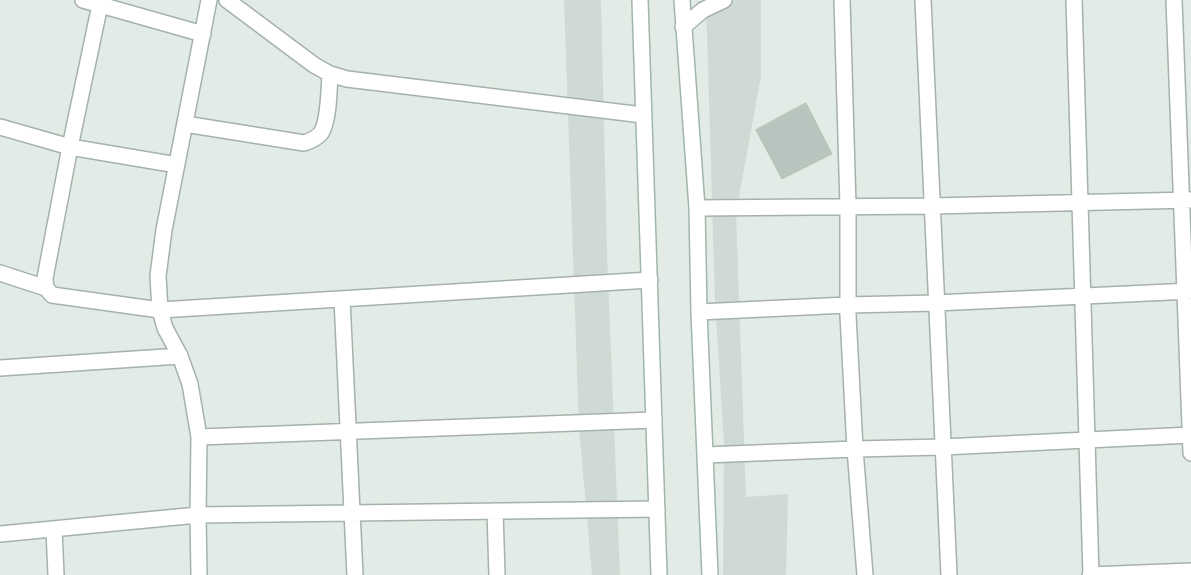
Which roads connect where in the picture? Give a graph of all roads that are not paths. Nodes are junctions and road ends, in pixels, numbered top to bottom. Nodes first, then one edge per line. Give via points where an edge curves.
1 (83, 0) edge
2 (209, 0) edge
3 (228, 0) edge
4 (640, 0) edge
5 (682, 0) edge
6 (724, 0) edge
7 (842, 0) edge
8 (923, 0) edge
9 (1074, 0) edge
10 (1174, 0) edge
11 (100, 2) edge
12 (683, 27) junction
13 (203, 34) junction
14 (330, 74) junction
15 (643, 115) junction
16 (185, 124) junction
17 (0, 127) edge
18 (70, 147) junction
19 (177, 165) junction
20 (1186, 200) edge
21 (1080, 202) junction
22 (848, 206) junction
23 (932, 206) junction
24 (696, 208) junction
25 (0, 274) edge
26 (650, 280) junction
27 (46, 288) junction
28 (1188, 291) edge
29 (1082, 296) junction
30 (342, 299) junction
31 (936, 304) junction
32 (847, 305) junction
33 (160, 310) junction
34 (699, 312) junction
35 (180, 356) junction
36 (0, 368) edge
37 (654, 420) junction
38 (348, 431) junction
39 (1191, 435) edge
40 (199, 438) junction
41 (1088, 439) junction
42 (943, 447) junction
43 (855, 449) junction
44 (1191, 452) edge
45 (706, 455) junction
46 (657, 509) junction
47 (495, 512) junction
48 (352, 513) junction
49 (198, 515) junction
50 (54, 529) junction
51 (0, 534) edge
52 (1191, 571) edge
53 (56, 575) edge
54 (200, 575) edge
55 (355, 575) edge
56 (497, 575) edge
57 (659, 575) edge
58 (710, 575) edge
59 (865, 575) edge
60 (949, 575) edge
61 (1091, 575) edge

1 - 11 street
2 - 13 street
3 - 14 street
4 - 15 street
5 - 12 street
6 - 12 street via 703,10
7 - 22 street
8 - 23 street
9 - 21 street
10 - 20 street
11 - 13 street
11 - 18 street
12 - 24 street
13 - 16 street
14 - 15 street
14 - 16 street via 325,123 311,140 304,142
15 - 26 street
16 - 19 street
17 - 18 street
18 - 19 street
18 - 27 street via 45,278
19 - 33 street via 158,276
20 - 21 street
20 - 28 street
21 - 23 street
21 - 29 street
22 - 23 street
22 - 24 street
22 - 32 street
23 - 31 street
24 - 34 street
25 - 27 street
26 - 30 street
26 - 37 street
27 - 33 street via 52,295
28 - 29 street
28 - 39 street
29 - 31 street
29 - 41 street
30 - 33 street
30 - 38 street
31 - 32 street
31 - 42 street
32 - 34 street
32 - 43 street
33 - 35 street via 164,328
34 - 45 street
35 - 36 street
35 - 40 street via 190,384
37 - 38 street
37 - 46 street
38 - 40 street
38 - 48 street
39 - 41 street
39 - 44 street
40 - 49 street
41 - 42 street
41 - 61 street
42 - 43 street
42 - 60 street
43 - 45 street
43 - 59 street
45 - 58 street
46 - 47 street
46 - 57 street
47 - 48 street
47 - 56 street
48 - 49 street
48 - 55 street
49 - 50 street
49 - 54 street
50 - 51 street
50 - 53 street
52 - 61 street

